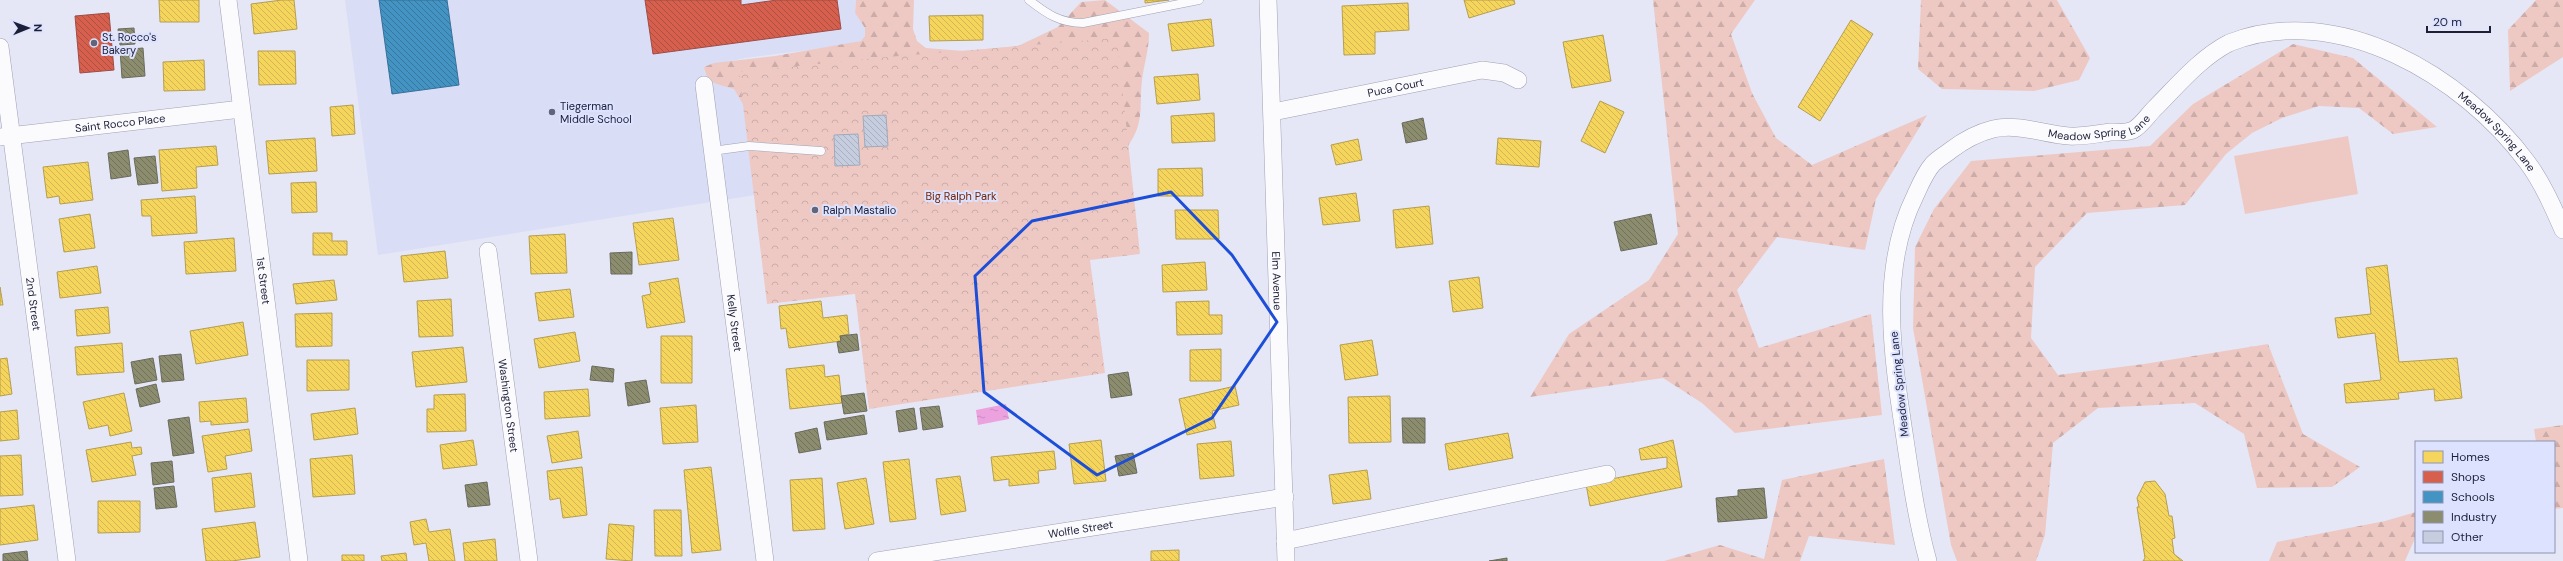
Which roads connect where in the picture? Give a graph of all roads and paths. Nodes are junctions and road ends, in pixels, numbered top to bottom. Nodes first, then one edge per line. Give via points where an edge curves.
1 (228, 0) edge
2 (1029, 0) edge
3 (1199, 0) edge
4 (1268, 0) edge
5 (0, 47) edge
6 (1518, 80) dead end
7 (704, 85) dead end
8 (241, 109) junction
9 (1273, 112) junction
10 (6, 136) edge
11 (712, 151) junction
12 (821, 151) dead end
13 (2563, 230) edge
14 (488, 251) dead end
15 (1607, 474) dead end
16 (1285, 497) junction
17 (1285, 541) junction
18 (67, 561) edge
19 (299, 561) edge
20 (529, 561) edge
21 (765, 561) edge
22 (877, 561) edge
23 (1286, 561) edge
24 (1928, 561) edge

1 - 8 street, 1st Street
2 - 3 lane via 1049,16 1068,23 1084,23
4 - 9 street, Elm Avenue
5 - 10 street, 2nd Street
6 - 9 street, Puca Court via 1504,74 1482,70
7 - 11 street, Kelly Street
8 - 10 street, Saint Rocco Place
8 - 19 street, 1st Street
9 - 16 street, Elm Avenue
10 - 18 street, 2nd Street
11 - 12 lane via 749,146
11 - 21 street, Kelly Street
13 - 24 street, Meadow Spring Lane via 2528,163 2484,110 2445,80 2395,48 2353,31 2319,25 2281,26 2248,34 2228,43 2203,60 2132,130 2070,136 2035,130 1994,128 1964,140 1932,165 1921,182 1906,213 1899,236 1892,280 1897,387 1919,528
14 - 20 street, Washington Street
15 - 17 street
16 - 17 street, Elm Avenue
16 - 22 street, Wolfle Street
17 - 23 street, Elm Avenue

